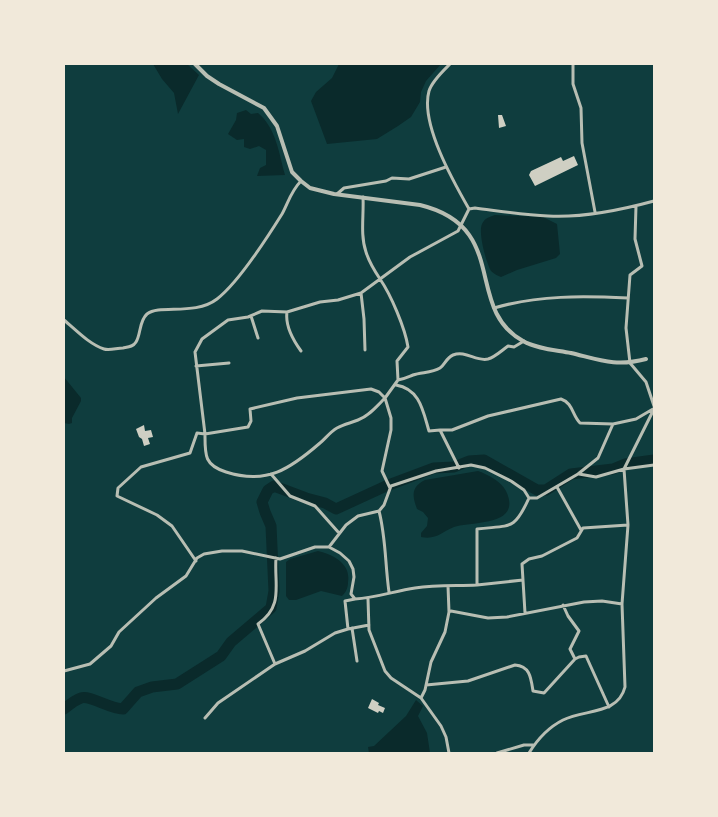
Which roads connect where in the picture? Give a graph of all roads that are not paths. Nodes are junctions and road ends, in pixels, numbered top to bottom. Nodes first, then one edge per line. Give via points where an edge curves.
1 (195, 64) edge
2 (450, 64) edge
3 (573, 64) edge
4 (446, 167) junction
5 (301, 181) junction
6 (337, 194) junction
7 (364, 197) junction
8 (654, 201) edge
9 (636, 206) junction
10 (469, 209) junction
11 (595, 212) junction
12 (460, 224) junction
13 (380, 278) junction
14 (361, 293) junction
15 (628, 298) junction
16 (494, 308) junction
17 (287, 312) junction
18 (250, 316) junction
19 (64, 320) edge
20 (258, 338) dead end
21 (524, 342) junction
22 (365, 350) dead end
23 (302, 351) dead end
24 (646, 359) dead end
25 (229, 363) dead end
26 (630, 363) junction
27 (196, 366) junction
28 (398, 380) junction
29 (396, 385) junction
30 (384, 398) junction
31 (654, 408) edge
32 (613, 424) junction
33 (440, 430) junction
34 (205, 434) junction
35 (654, 465) edge
36 (458, 468) junction
37 (624, 469) junction
38 (270, 474) junction
39 (578, 474) junction
40 (557, 487) junction
41 (390, 488) junction
42 (530, 498) junction
43 (379, 511) junction
44 (628, 525) junction
45 (581, 530) junction
46 (339, 533) junction
47 (329, 547) junction
48 (276, 558) junction
49 (196, 561) junction
50 (523, 580) junction
51 (477, 585) junction
52 (448, 586) junction
53 (389, 592) junction
54 (368, 598) junction
55 (355, 599) junction
56 (622, 604) junction
57 (563, 605) junction
58 (449, 612) junction
59 (525, 613) junction
60 (369, 624) junction
61 (350, 628) junction
62 (575, 659) junction
63 (357, 660) dead end
64 (275, 664) junction
65 (64, 671) edge
66 (426, 685) junction
67 (421, 698) junction
68 (609, 707) junction
69 (205, 718) dead end
70 (534, 745) junction
71 (449, 753) edge
72 (497, 753) edge
73 (529, 753) edge

1 - 5 street via 207,76 257,103 270,114 292,172
2 - 4 street via 429,89 426,106
3 - 11 street via 573,84 582,108 582,143
4 - 6 street via 409,179 392,178 344,188
4 - 10 street
5 - 6 street via 310,188
5 - 19 street via 252,258 216,300 196,309 154,310 146,315 132,347 106,350
6 - 7 street
7 - 12 street via 420,204 449,215
7 - 13 street via 363,240 370,262
8 - 9 street
9 - 11 street
9 - 15 street via 635,239 642,266 630,275
10 - 11 street via 548,216
10 - 12 street
12 - 13 street via 458,231 410,257
12 - 16 street via 478,250
13 - 14 street
13 - 28 street via 408,347 397,361
14 - 17 street
14 - 22 street
15 - 16 street via 554,298
15 - 26 street via 626,328
16 - 21 street via 504,326
17 - 18 street via 262,311
17 - 23 street via 288,326
18 - 20 street
18 - 27 street via 228,320 202,339 195,352
21 - 26 street via 612,362
21 - 28 street via 508,346 483,360 454,355 437,370
24 - 26 street
25 - 27 street
26 - 31 street via 646,382
27 - 34 street
28 - 29 street
29 - 30 street
29 - 33 street via 405,386 414,393 429,431
30 - 34 street via 371,389 288,400 250,409 248,427
30 - 38 street via 360,420 335,429 293,466
30 - 41 street via 391,418 391,430 382,471
31 - 32 street via 636,419
31 - 37 street
32 - 33 street via 580,423 571,406 561,399 488,416 452,430
32 - 39 street via 598,458
33 - 36 street
34 - 38 street via 206,458 213,466 232,474 258,477
34 - 49 street via 198,434 190,453 141,467 118,488 117,496 172,526
35 - 37 street
36 - 41 street via 436,471
36 - 42 street via 471,465 485,468 511,481
37 - 39 street via 596,477
37 - 44 street
38 - 46 street via 290,496 315,506
39 - 40 street
40 - 42 street via 537,498
40 - 45 street
41 - 43 street
42 - 51 street via 518,520 511,525 477,529
43 - 46 street via 358,516
43 - 53 street via 384,531
44 - 45 street
44 - 56 street
45 - 50 street via 577,538 522,564
46 - 47 street
47 - 48 street via 315,547
47 - 55 street via 349,561 353,569 351,594
48 - 49 street via 233,550 204,554
48 - 64 street via 275,605 258,624
49 - 65 street via 186,576 119,632 111,646 95,660
50 - 51 street
50 - 59 street
51 - 52 street
52 - 53 street
52 - 58 street
53 - 54 street
54 - 55 street
54 - 60 street
55 - 61 street via 345,601
56 - 57 street via 602,601
56 - 68 street via 625,687 623,695
57 - 59 street
57 - 62 street via 579,631 570,649
58 - 59 street via 488,618
58 - 66 street
60 - 61 street
60 - 67 street via 385,671
61 - 63 street
61 - 64 street
62 - 66 street via 544,693 533,691 528,670 515,665 468,681
62 - 68 street via 587,658
64 - 69 street via 218,703
66 - 67 street
67 - 71 street via 441,726
68 - 70 street via 562,720
70 - 72 street
70 - 73 street

